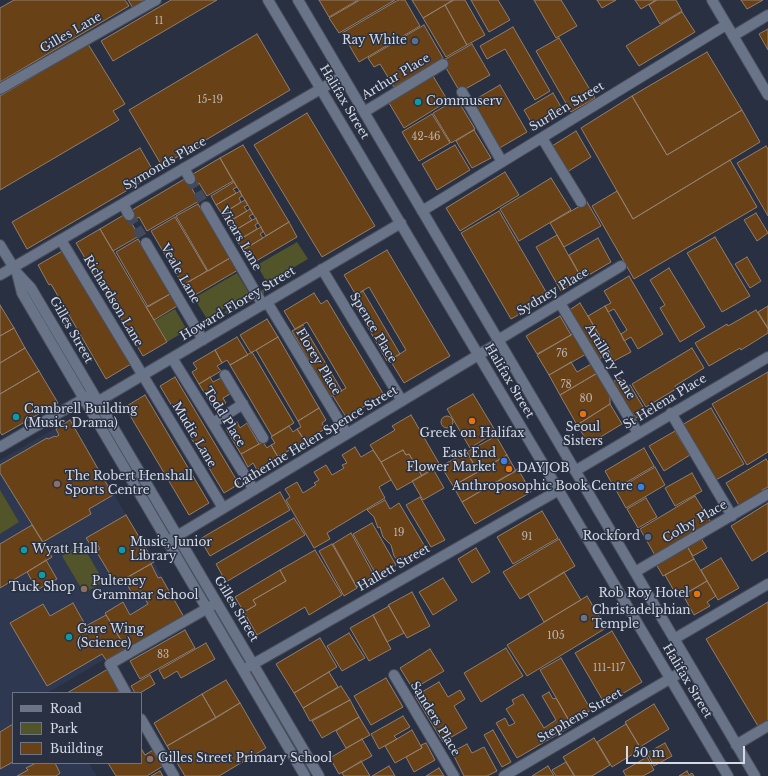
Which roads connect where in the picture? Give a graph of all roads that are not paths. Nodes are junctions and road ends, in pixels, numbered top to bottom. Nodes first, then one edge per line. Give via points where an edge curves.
1 (156, 0) edge
2 (268, 0) edge
3 (298, 0) edge
4 (712, 0) edge
5 (768, 15) edge
6 (726, 25) junction
7 (733, 36) junction
8 (443, 64) dead end
9 (343, 76) junction
10 (0, 89) edge
11 (321, 89) junction
12 (462, 92) dead end
13 (768, 96) edge
14 (364, 112) junction
15 (542, 138) junction
16 (502, 162) junction
17 (184, 168) junction
18 (190, 179) tunnel mouth
19 (580, 202) dead end
20 (123, 204) junction
21 (206, 207) tunnel mouth
22 (422, 211) junction
23 (129, 215) tunnel mouth
24 (401, 223) junction
25 (61, 240) junction
26 (146, 243) tunnel mouth
27 (0, 245) edge
28 (621, 266) dead end
29 (322, 269) junction
30 (15, 270) junction
31 (0, 275) edge
32 (265, 303) junction
33 (560, 303) junction
34 (203, 340) junction
35 (499, 341) junction
36 (478, 355) junction
37 (768, 357) edge
38 (172, 358) junction
39 (225, 375) dead end
40 (142, 376) junction
41 (96, 397) junction
42 (402, 401) junction
43 (86, 403) junction
44 (243, 404) junction
45 (671, 413) junction
46 (213, 423) junction
47 (638, 433) junction
48 (347, 434) junction
49 (263, 438) dead end
50 (0, 447) edge
51 (575, 471) junction
52 (254, 490) junction
53 (559, 490) junction
54 (768, 494) edge
55 (223, 508) junction
56 (732, 516) junction
57 (178, 536) junction
58 (168, 542) junction
59 (635, 572) junction
60 (768, 584) edge
61 (217, 603) junction
62 (207, 608) junction
63 (674, 640) junction
64 (253, 664) junction
65 (690, 667) junction
66 (243, 669) junction
67 (394, 675) dead end
68 (670, 679) junction
69 (125, 692) edge
70 (142, 721) edge
71 (768, 726) edge
72 (736, 745) junction
73 (174, 776) edge
74 (305, 776) edge
75 (319, 776) edge
76 (454, 776) edge
77 (504, 776) edge
78 (728, 776) edge
79 (755, 776) edge

1 - 10 street, Gilles Lane
2 - 11 street, Halifax Street
3 - 9 street, Halifax Street
4 - 6 street
5 - 7 street
6 - 7 street
6 - 15 street, Surflen Street
7 - 13 street
8 - 14 street, Arthur Place
9 - 11 street, Symonds Place
9 - 14 street, Halifax Street
11 - 17 street, Symonds Place
11 - 24 street, Halifax Street
12 - 16 street
14 - 22 street, Halifax Street
15 - 16 street, Surflen Street
15 - 19 street
16 - 22 street, Surflen Street
17 - 18 street
17 - 20 street, Symonds Place
20 - 23 street
20 - 25 street, Symonds Place
21 - 32 street, Vicars Lane
22 - 35 street, Halifax Street
24 - 29 street, Howard Florey Street
24 - 36 street, Halifax Street
25 - 30 street, Symonds Place
25 - 40 street, Richardson Lane
26 - 34 street, Veale Lane
27 - 30 street, Gilles Street
28 - 33 street, Sydney Place
29 - 32 street, Howard Florey Street
29 - 42 street, Spence Place
30 - 31 street, Symonds Place
30 - 41 street, Gilles Street via 31,288
30 - 43 street, Gilles Street via 22,293
32 - 34 street, Howard Florey Street
32 - 48 street, Florey Place
33 - 35 street, Sydney Place
33 - 47 street, Artillery Lane
34 - 38 street, Howard Florey Street
35 - 36 street, Sydney Place
35 - 51 street, Halifax Street
36 - 42 street, Catherine Helen Spence Street
36 - 53 street, Halifax Street
37 - 45 street, St Helena Place
38 - 40 street, Howard Florey Street
38 - 46 street, Todd Place
39 - 44 street
40 - 41 street, Howard Florey Street
40 - 55 street, Mudie Lane
41 - 43 street, Howard Florey Street
41 - 57 street, Gilles Street
42 - 48 street, Catherine Helen Spence Street
43 - 50 street, Howard Florey Street
43 - 58 street, Gilles Street
44 - 46 street
44 - 49 street
45 - 47 street, St Helena Place
45 - 56 street
46 - 52 street, Todd Place
47 - 51 street, St Helena Place
48 - 52 street, Catherine Helen Spence Street
51 - 59 street, Halifax Street
52 - 55 street, Catherine Helen Spence Street
53 - 64 street, Hallett Street
53 - 68 street, Halifax Street
54 - 56 street, Colby Place
55 - 57 street, Catherine Helen Spence Street
56 - 59 street, Colby Place
57 - 58 street, Catherine Helen Spence Street
57 - 61 street, Gilles Street
58 - 62 street, Gilles Street
59 - 63 street, Halifax Street
60 - 63 street
61 - 62 street
61 - 64 street, Gilles Street
62 - 66 street, Gilles Street
62 - 69 street via 110,664
63 - 65 street, Halifax Street
64 - 66 street, Hallett Street
64 - 75 street, Gilles Street
65 - 68 street, Stephens Street
65 - 72 street, Halifax Street
66 - 74 street, Gilles Street
67 - 76 street, Sanders Place
68 - 77 street, Stephens Street
68 - 78 street, Halifax Street
70 - 73 street
71 - 72 street
72 - 79 street, Halifax Street

